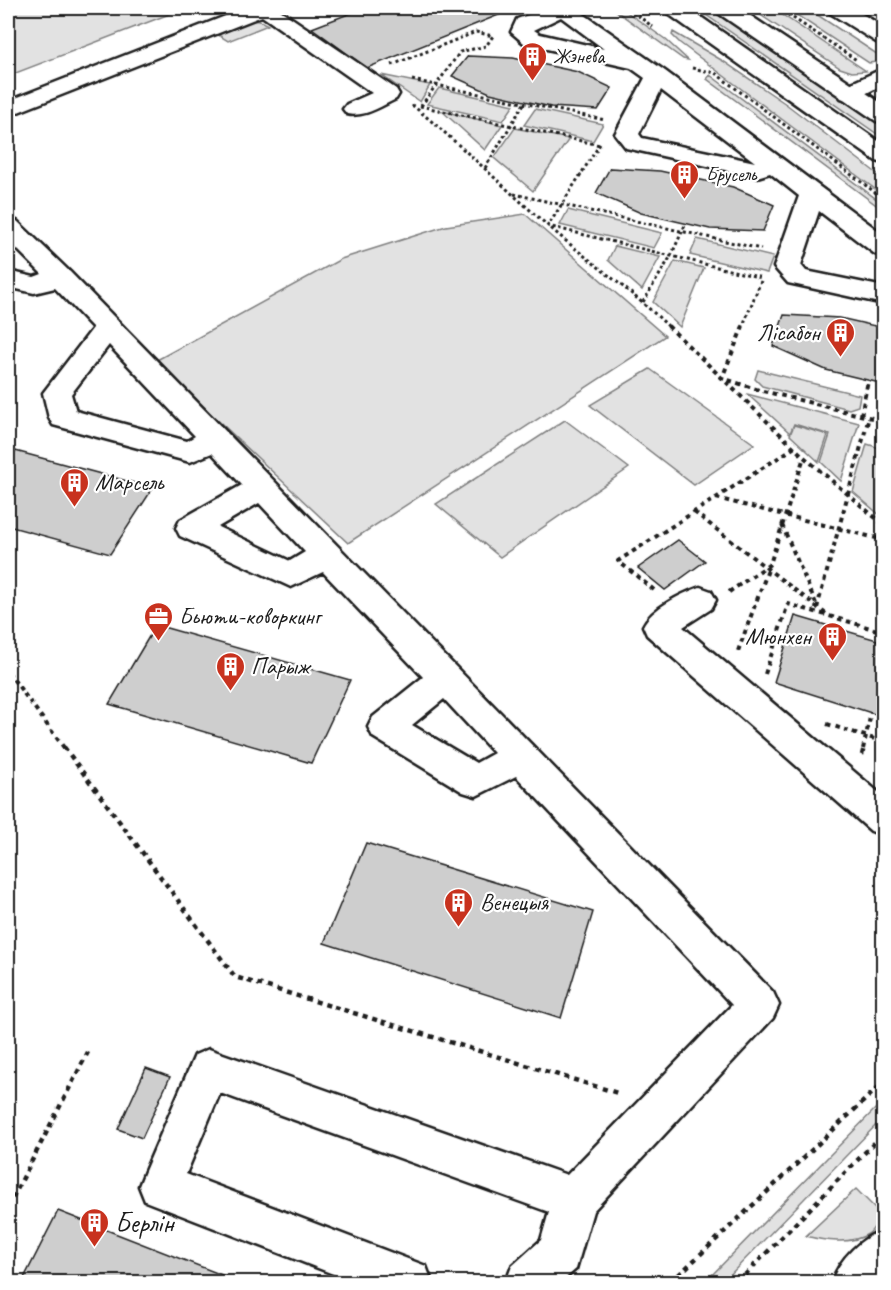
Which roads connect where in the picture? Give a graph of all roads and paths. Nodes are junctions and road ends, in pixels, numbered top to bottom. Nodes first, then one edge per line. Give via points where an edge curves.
1 (264, 8) edge
2 (627, 8) edge
3 (675, 8) edge
4 (726, 8) edge
5 (778, 8) edge
6 (838, 8) edge
7 (654, 27) dead end
8 (884, 37) edge
9 (310, 41) junction
10 (287, 50) dead end
11 (699, 61) dead end
12 (688, 67) dead end
13 (385, 68) dead end
14 (701, 70) junction
15 (882, 76) edge
16 (405, 78) dead end
17 (704, 79) dead end
18 (436, 85) junction
19 (849, 93) junction
20 (525, 102) junction
21 (421, 106) junction
22 (8, 109) edge
23 (355, 109) dead end
24 (884, 116) edge
25 (510, 125) junction
26 (625, 129) junction
27 (600, 145) junction
28 (884, 156) edge
29 (772, 164) junction
30 (485, 168) junction
31 (513, 193) junction
32 (812, 194) junction
33 (884, 199) edge
34 (563, 205) junction
35 (686, 223) dead end
36 (8, 226) edge
37 (548, 226) junction
38 (683, 231) junction
39 (884, 248) edge
40 (670, 256) junction
41 (792, 265) junction
42 (61, 278) junction
43 (763, 278) junction
44 (8, 279) edge
45 (884, 296) edge
46 (643, 302) junction
47 (108, 328) junction
48 (722, 378) junction
49 (868, 381) dead end
50 (861, 415) junction
51 (869, 417) junction
52 (884, 421) edge
53 (214, 439) junction
54 (795, 447) junction
55 (804, 457) junction
56 (262, 488) junction
57 (849, 497) junction
58 (715, 498) junction
59 (694, 512) junction
60 (784, 514) junction
61 (782, 524) junction
62 (884, 525) edge
63 (837, 530) junction
64 (884, 540) edge
65 (327, 555) junction
66 (766, 570) junction
67 (660, 594) dead end
68 (710, 599) joint
69 (818, 608) junction
70 (829, 616) junction
71 (884, 632) edge
72 (736, 656) dead end
73 (8, 672) edge
74 (446, 678) junction
75 (764, 680) dead end
76 (871, 713) dead end
77 (824, 723) dead end
78 (866, 736) junction
79 (884, 742) edge
80 (520, 756) junction
81 (860, 764) dead end
82 (884, 820) edge
83 (88, 1052) dead end
84 (884, 1082) edge
85 (662, 1107) junction
86 (884, 1133) edge
87 (574, 1198) junction
88 (8, 1207) edge
89 (884, 1251) edge
90 (410, 1282) edge
91 (528, 1282) edge
92 (671, 1282) edge
93 (738, 1282) edge
94 (854, 1282) edge

1 - 9 main road
1 - 22 main road
2 - 7 path
3 - 28 main road
4 - 19 main road
5 - 15 path
6 - 8 main road
9 - 10 main road
9 - 23 main road via 388,94
11 - 14 path
12 - 14 path
13 - 18 path via 476,32 493,36 486,46 460,52
14 - 17 path
14 - 33 path via 716,73
15 - 19 main road
16 - 18 path
18 - 20 path
18 - 21 path
19 - 24 main road
20 - 25 path
20 - 26 path
21 - 25 path
21 - 30 path via 410,104
25 - 27 path
25 - 30 path
26 - 27 path
26 - 27 path via 610,147
26 - 29 main road via 634,143 757,170
26 - 29 main road via 648,70
27 - 34 path
29 - 32 main road
30 - 31 path
31 - 34 path
31 - 37 path
32 - 39 main road
32 - 41 main road
34 - 37 path
34 - 38 path
35 - 38 path
36 - 42 main road
37 - 40 path
37 - 46 path
38 - 40 path
38 - 41 path
40 - 43 path
40 - 46 path
41 - 43 path
41 - 45 main road via 797,277
42 - 44 main road via 34,285
42 - 47 main road
43 - 48 path
46 - 48 path
47 - 53 main road
47 - 53 main road via 57,393 63,418 190,452
48 - 50 path
48 - 54 path
49 - 50 path
50 - 51 path
51 - 52 path
51 - 57 path
53 - 56 main road
54 - 55 path
54 - 58 path
55 - 57 path
55 - 60 path
56 - 65 main road
56 - 65 main road via 191,528 291,574
57 - 62 path
57 - 63 path
58 - 59 path
58 - 60 path
59 - 66 path
59 - 67 path via 618,561
60 - 61 path
60 - 63 path
61 - 66 path
61 - 69 path
63 - 64 path
63 - 69 path
65 - 74 main road
66 - 68 path
66 - 69 path
66 - 72 path
68 - 82 main road via 659,626
69 - 70 path
70 - 71 path
70 - 75 path via 788,604
73 - 85 path via 235,977
74 - 80 main road
74 - 80 main road via 385,727 476,781
76 - 78 path
77 - 78 path
78 - 79 path
78 - 81 path
80 - 85 main road via 759,1005
83 - 88 path
84 - 92 path
85 - 87 main road
86 - 93 path
87 - 90 main road via 209,1069 160,1186
87 - 91 main road via 560,1253
89 - 94 main road

